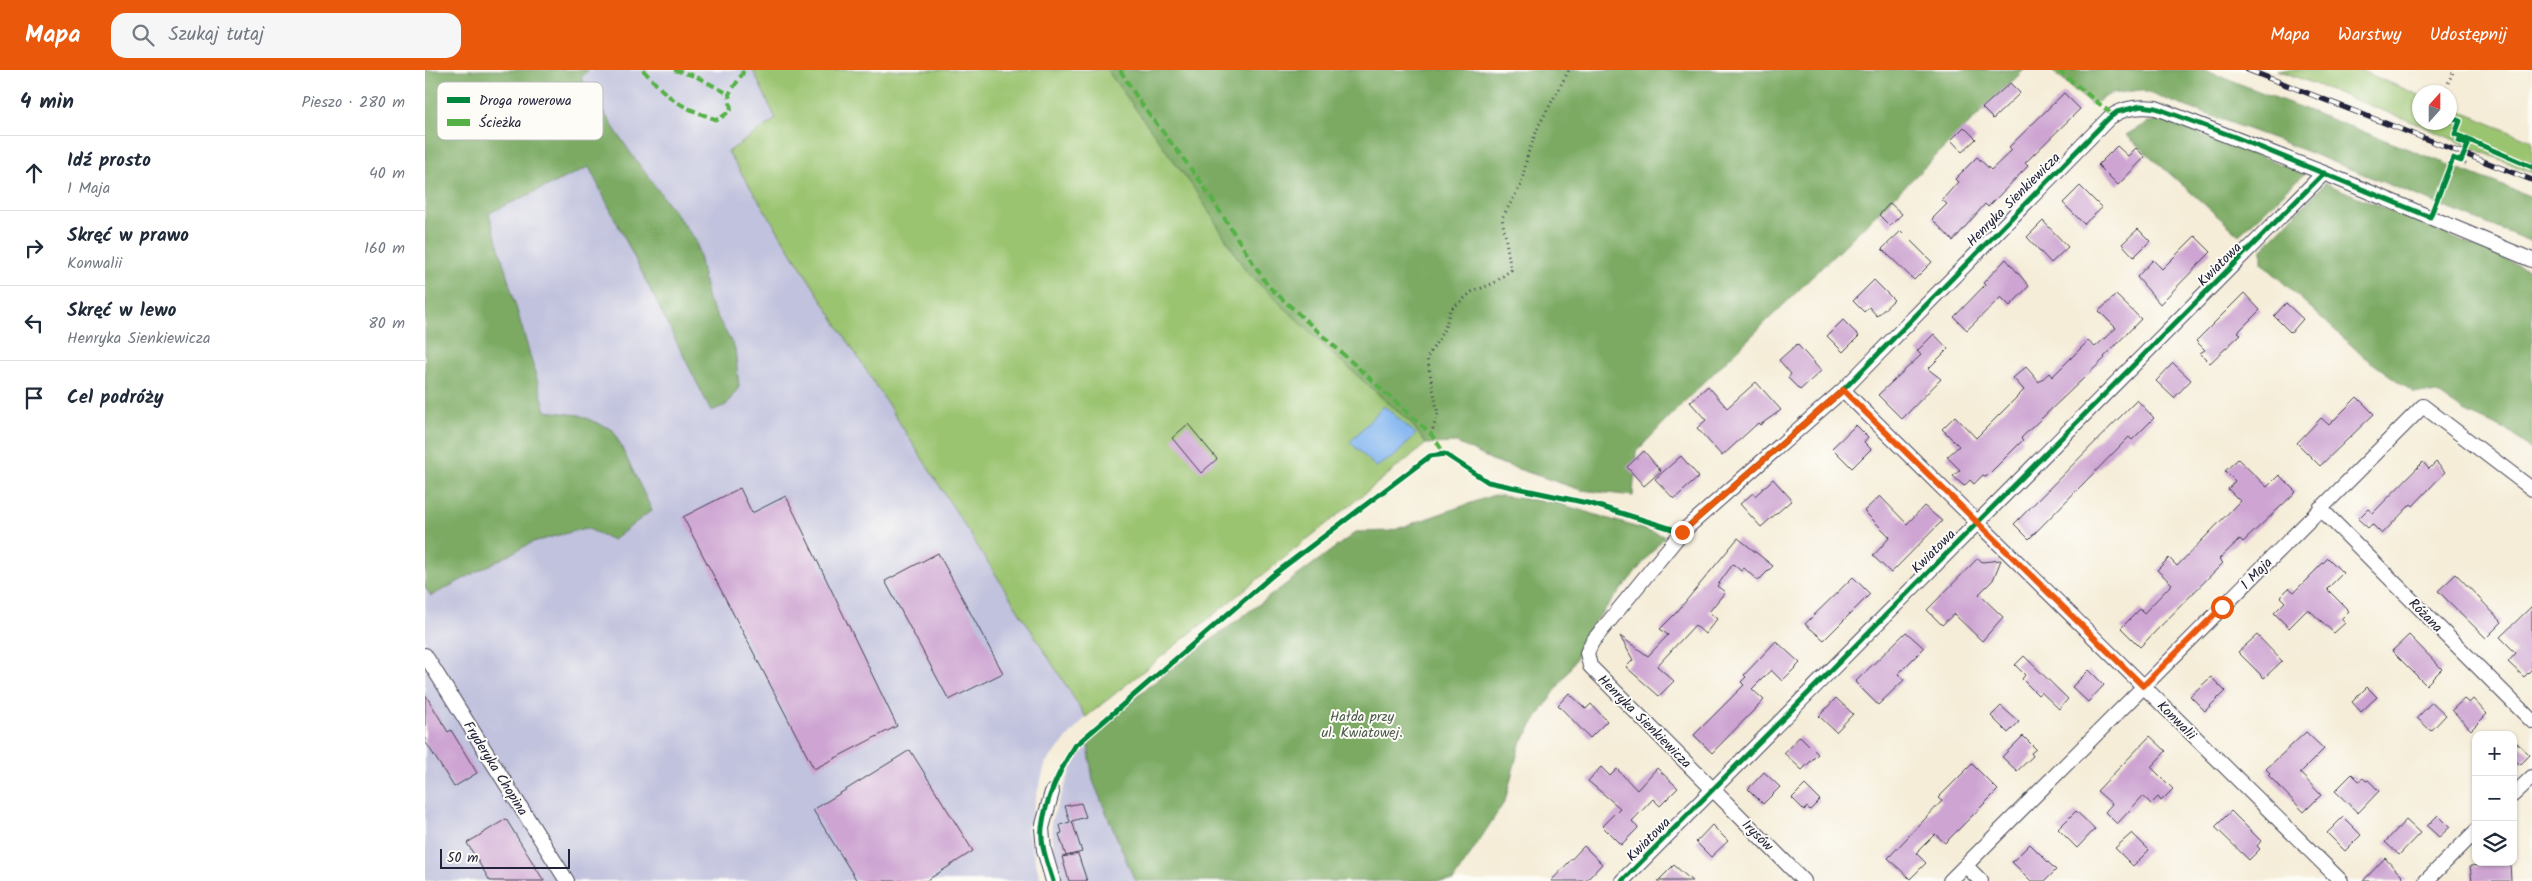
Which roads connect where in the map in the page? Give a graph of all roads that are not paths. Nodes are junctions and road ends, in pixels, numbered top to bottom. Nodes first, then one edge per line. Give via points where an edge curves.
1 (2324, 172) junction
2 (2532, 260) edge
3 (1843, 390) junction
4 (2532, 489) edge
5 (2320, 508) junction
6 (1977, 523) junction
7 (425, 655) edge
8 (2143, 686) junction
9 (2532, 721) edge
10 (2532, 776) edge
11 (1713, 790) junction
12 (2517, 791) edge
13 (1052, 792) dead end
14 (2472, 835) edge
15 (1966, 866) junction
16 (567, 881) edge
17 (1053, 881) edge
18 (1622, 881) edge
19 (1804, 881) edge
20 (1950, 881) edge
21 (1981, 881) edge
22 (2341, 881) edge
23 (2427, 881) edge

1 - 2 street, Henryka Sienkiewicza
1 - 3 street, Henryka Sienkiewicza via 2156,108 2141,106 2117,112 1903,325
1 - 6 street, Kwiatowa
3 - 6 street, Konwalii
3 - 11 street, Henryka Sienkiewicza via 1682,532 1587,652 1590,666
4 - 5 street, 1 Maja via 2423,406
5 - 8 street, 1 Maja
5 - 9 street, Różana
6 - 8 street, Konwalii
6 - 11 street, Kwiatowa
7 - 16 street, Fryderyka Chopina
8 - 15 street, 1 Maja
8 - 22 street, Konwalii
10 - 12 street
11 - 18 street, Kwiatowa
11 - 19 street, Irysów
13 - 17 street via 1042,828 1044,850
14 - 23 street
15 - 20 street, 1 Maja
15 - 21 street

